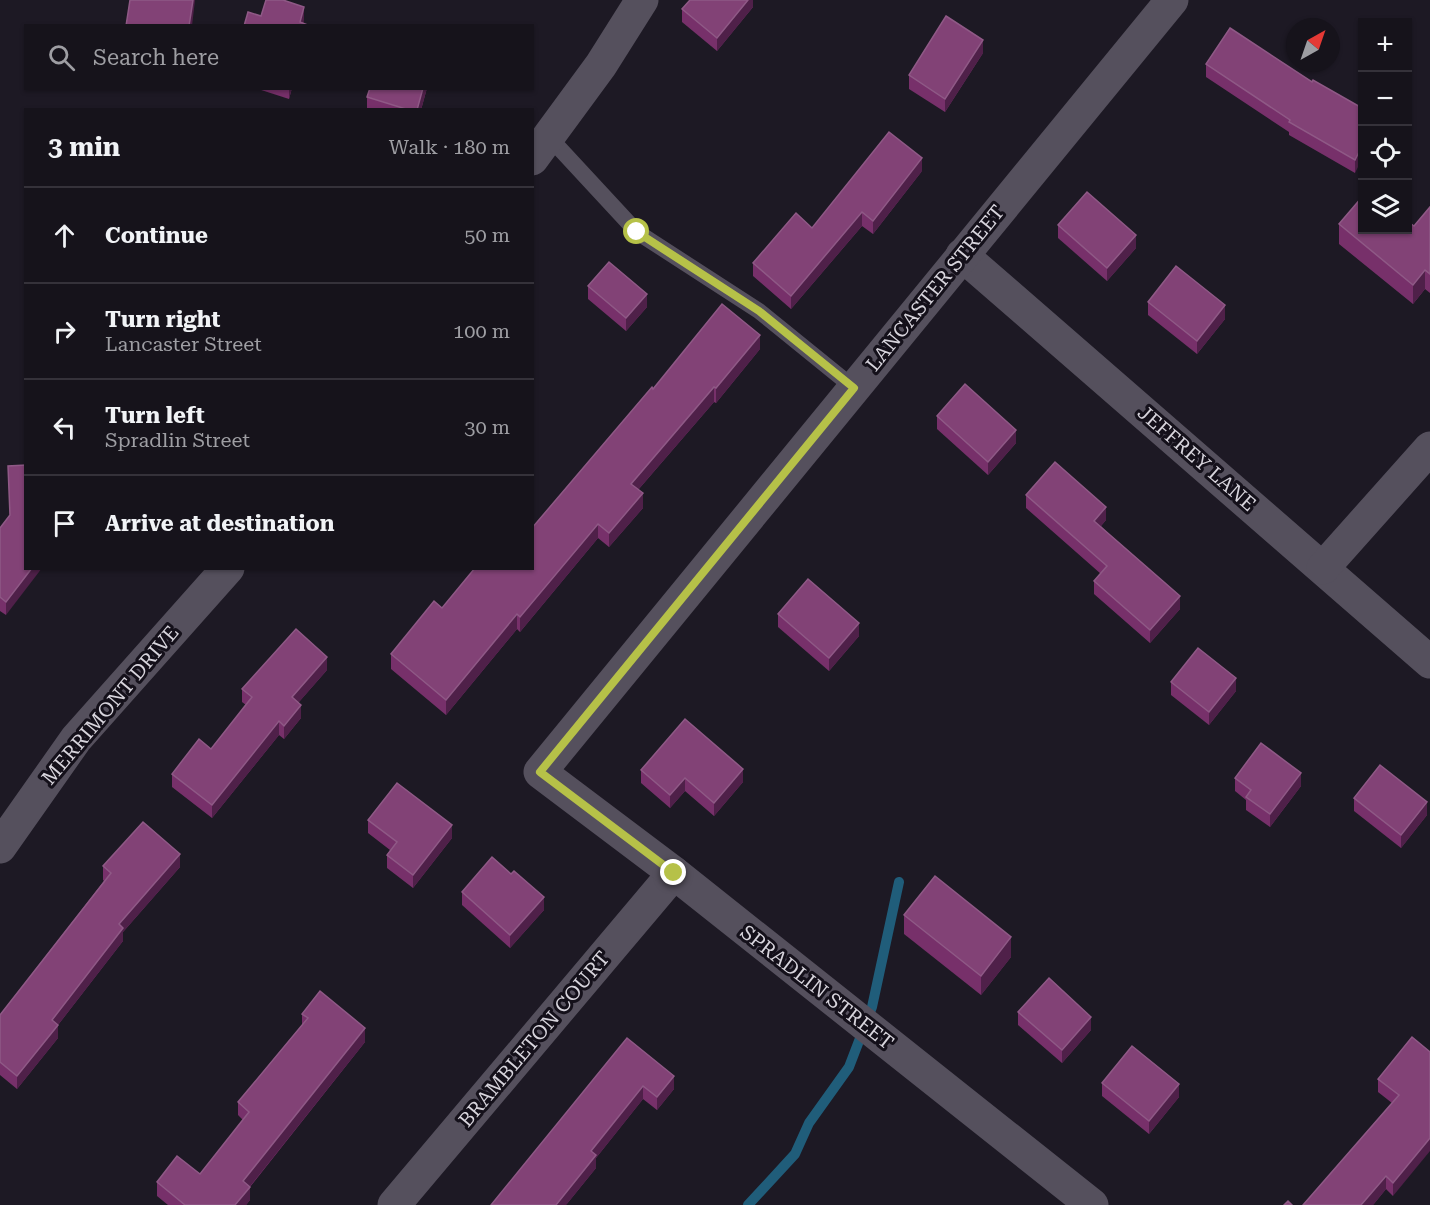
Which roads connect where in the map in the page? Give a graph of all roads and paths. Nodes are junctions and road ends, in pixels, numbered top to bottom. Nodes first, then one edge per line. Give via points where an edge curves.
1 (642, 0) edge
2 (1172, 0) edge
3 (541, 148) edge
4 (963, 255) junction
5 (854, 388) junction
6 (1430, 448) edge
7 (1323, 568) junction
8 (226, 570) edge
9 (1430, 662) edge
10 (540, 772) joint
11 (0, 847) edge
12 (674, 873) junction
13 (394, 1205) edge
14 (1092, 1205) edge

1 - 3 street
2 - 4 street, LANCASTER STREET
3 - 5 lane via 637,232 759,311
4 - 5 street, LANCASTER STREET
4 - 7 street, JEFFREY LANE
5 - 10 street, LANCASTER STREET
6 - 7 street
7 - 9 street, JEFFREY LANE
8 - 11 street, MERRIMONT DRIVE via 76,739
10 - 12 street, SPRADLIN STREET
12 - 13 street, BRAMBLETON COURT
12 - 14 street, SPRADLIN STREET

